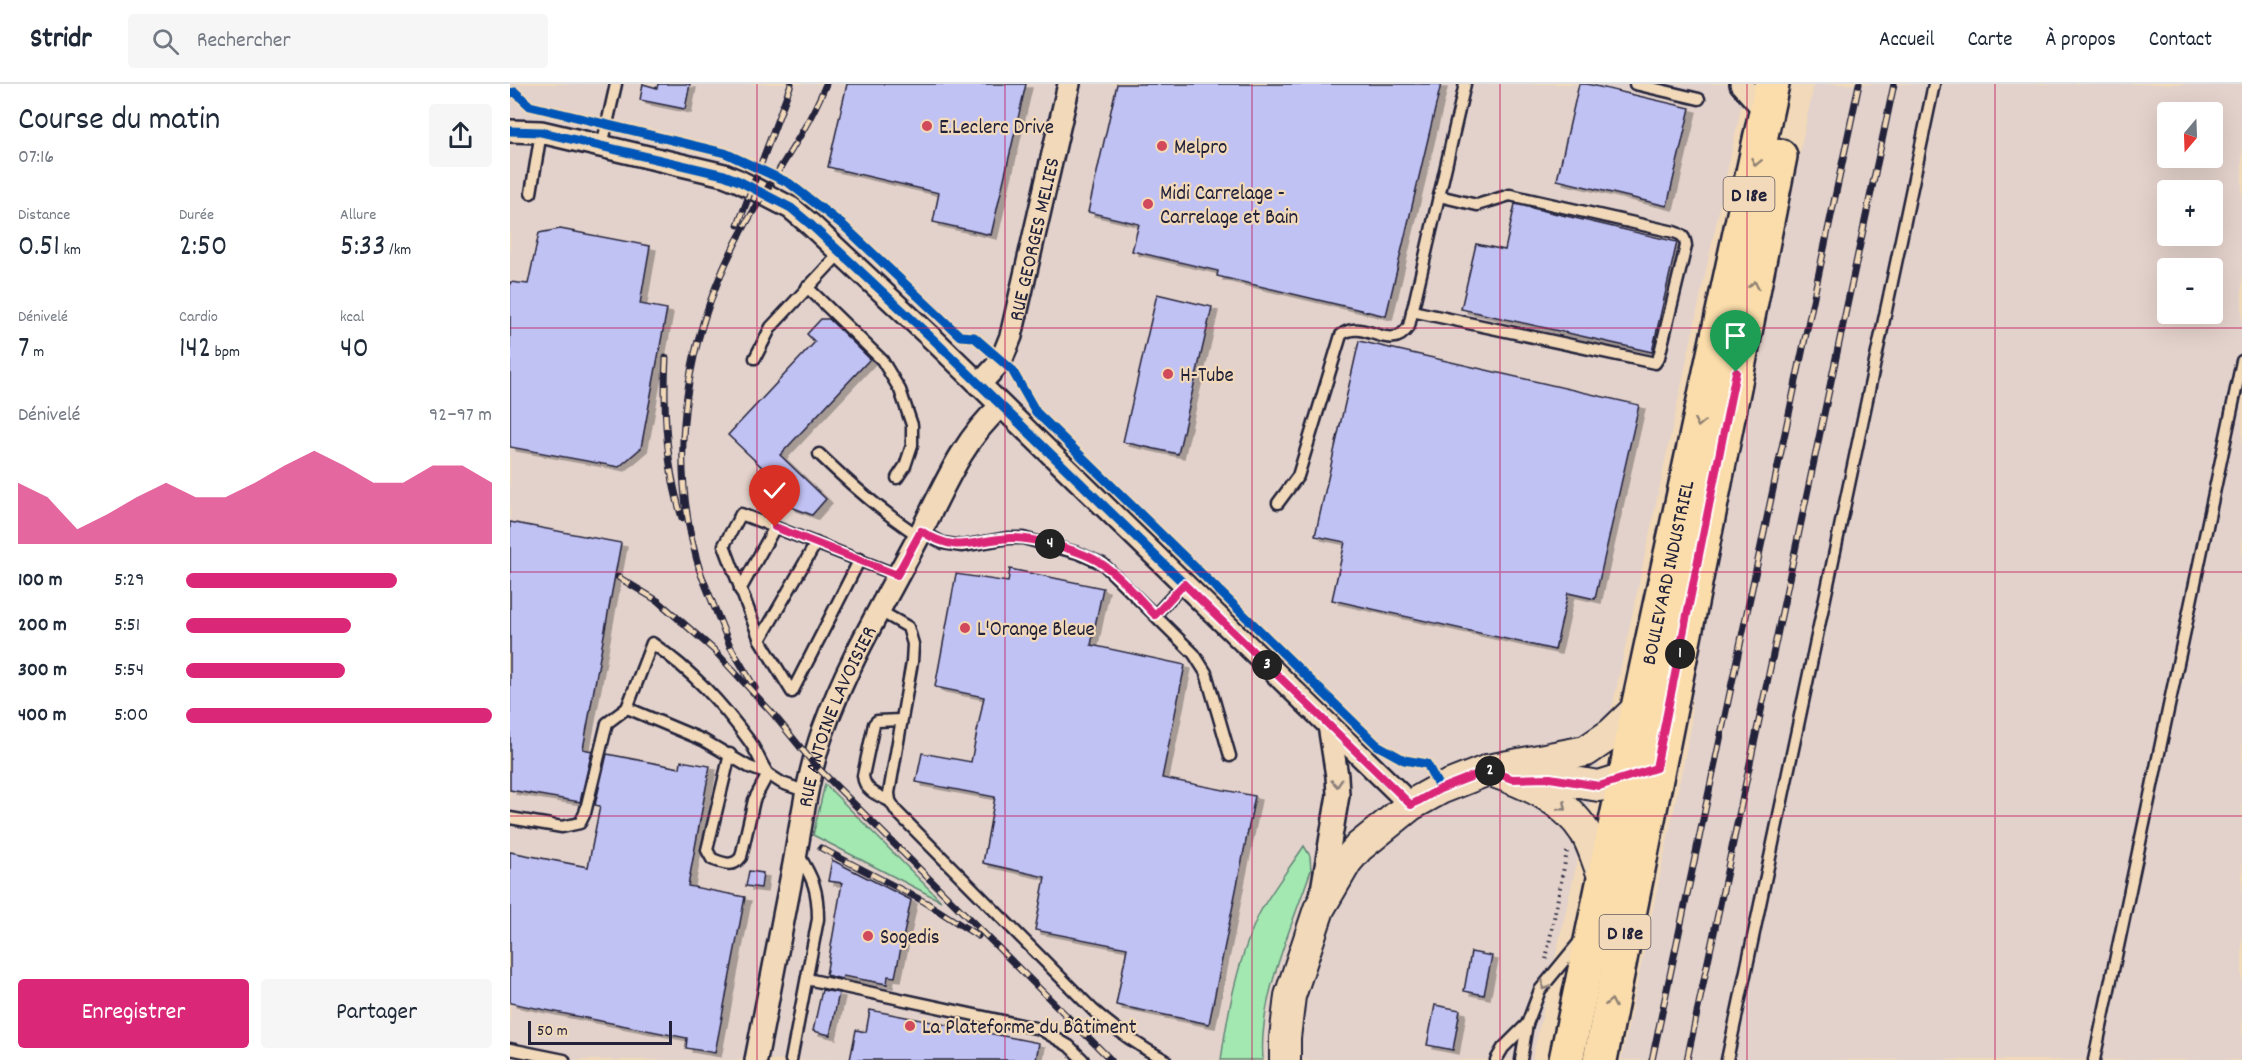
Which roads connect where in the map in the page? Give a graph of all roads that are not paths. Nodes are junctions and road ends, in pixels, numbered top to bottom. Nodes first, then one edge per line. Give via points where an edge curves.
1 (616, 84) edge
2 (1069, 84) edge
3 (1465, 84) edge
4 (1635, 84) edge
5 (1741, 84) edge
6 (1794, 84) edge
7 (1934, 84) edge
8 (1769, 98) edge
9 (1699, 99) dead end
10 (510, 131) edge
11 (540, 132) junction
12 (602, 147) junction
13 (531, 193) dead end
14 (1439, 196) junction
15 (841, 252) junction
16 (807, 287) junction
17 (1413, 311) junction
18 (755, 358) dead end
19 (2242, 361) edge
20 (979, 384) junction
21 (1001, 406) junction
22 (819, 454) dead end
23 (897, 478) dead end
24 (1278, 503) dead end
25 (775, 527) junction
26 (920, 534) junction
27 (816, 543) junction
28 (860, 559) junction
29 (897, 575) junction
30 (1184, 584) junction
31 (740, 591) junction
32 (878, 610) junction
33 (1155, 615) junction
34 (760, 640) junction
35 (627, 708) junction
36 (1638, 708) junction
37 (902, 720) junction
38 (1329, 725) junction
39 (1586, 751) junction
40 (730, 754) junction
41 (1230, 756) dead end
42 (1656, 768) junction
43 (768, 774) junction
44 (1500, 775) junction
45 (1625, 779) junction
46 (807, 792) junction
47 (890, 801) junction
48 (1649, 803) junction
49 (1411, 805) junction
50 (510, 818) edge
51 (796, 851) junction
52 (1603, 876) junction
53 (1319, 909) junction
54 (1594, 923) junction
55 (807, 979) junction
56 (1527, 1024) junction
57 (510, 1049) edge
58 (564, 1060) edge
59 (756, 1060) edge
60 (791, 1060) edge
61 (1083, 1060) edge
62 (1164, 1060) edge
63 (1285, 1060) edge
64 (1496, 1060) edge
65 (1521, 1060) edge
66 (1566, 1060) edge
67 (1600, 1060) edge
68 (1726, 1060) edge
69 (2094, 1060) edge

1 - 12 lane
2 - 20 street, RUE GEORGES MELIES via 1011,336 1001,361
3 - 14 lane
4 - 9 lane
5 - 8 street
42 -> 6 main road, BOULEVARD INDUSTRIEL / D 18e
7 - 68 lane
8 -> 36 main road, BOULEVARD INDUSTRIEL / D 18e
10 - 11 street
11 - 12 street
11 - 13 lane
12 - 15 street via 740,181 791,208
14 - 17 lane
14 - 17 lane via 1477,205 1510,195 1674,232 1683,235 1686,246 1655,363
15 - 16 lane
15 - 20 street
16 - 18 lane via 771,327
16 - 23 lane via 882,360 900,390 912,425 912,444
17 - 24 lane via 1409,326 1397,338 1356,330 1341,336 1298,476
19 - 69 lane
20 - 21 street
21 - 26 street, RUE ANTOINE LAVOISIER via 958,460
21 - 30 street
22 - 26 lane via 877,507
25 - 27 lane
25 - 31 lane
25 - 31 lane via 741,514 724,545
26 - 29 street, RUE ANTOINE LAVOISIER
26 - 33 lane via 954,545 1023,538 1078,553 1103,564
27 - 28 lane
27 - 34 lane
28 - 29 lane
28 - 34 lane via 792,692
29 - 32 street, RUE ANTOINE LAVOISIER
30 - 33 lane
30 - 38 street
31 - 34 lane
32 - 37 lane via 908,627 913,644
32 - 46 street, RUE ANTOINE LAVOISIER via 844,675
33 - 41 lane via 1194,654 1206,674
35 - 40 lane
35 - 43 lane via 652,643 710,690 752,744
35 - 50 lane via 607,723 580,823 562,827
36 - 39 main road
36 - 45 main road, BOULEVARD INDUSTRIEL / D 18e
37 - 47 lane
37 - 47 lane via 874,724 863,776 868,789
38 - 49 street
38 -> 53 street via 1338,795
39 - 44 main road
39 - 45 main road
40 - 43 lane
40 - 43 lane via 707,850 712,859 738,862 754,800
42 - 45 main road
42 - 48 main road, BOULEVARD INDUSTRIEL / D 18e
43 - 46 lane
44 - 45 main road via 1599,786
44 - 49 main road via 1440,789
44 -> 52 main road via 1562,805 1586,834
45 - 48 main road
45 - 52 main road, BOULEVARD INDUSTRIEL / D 18e
46 - 51 street, RUE ANTOINE LAVOISIER
47 - 62 lane via 1093,1010 1118,1032
67 -> 48 main road, BOULEVARD INDUSTRIEL / D 18e
49 - 53 main road via 1359,847
51 - 55 lane via 815,885 818,899
51 - 59 street, RUE ANTOINE LAVOISIER
52 - 54 main road, BOULEVARD INDUSTRIEL / D 18e
53 - 63 main road via 1290,996
54 -> 56 lane via 1540,990
54 - 66 main road, BOULEVARD INDUSTRIEL / D 18e
55 - 60 lane
55 - 61 lane via 1040,1029 1069,1046
56 - 64 lane
56 - 65 lane
57 - 58 lane

